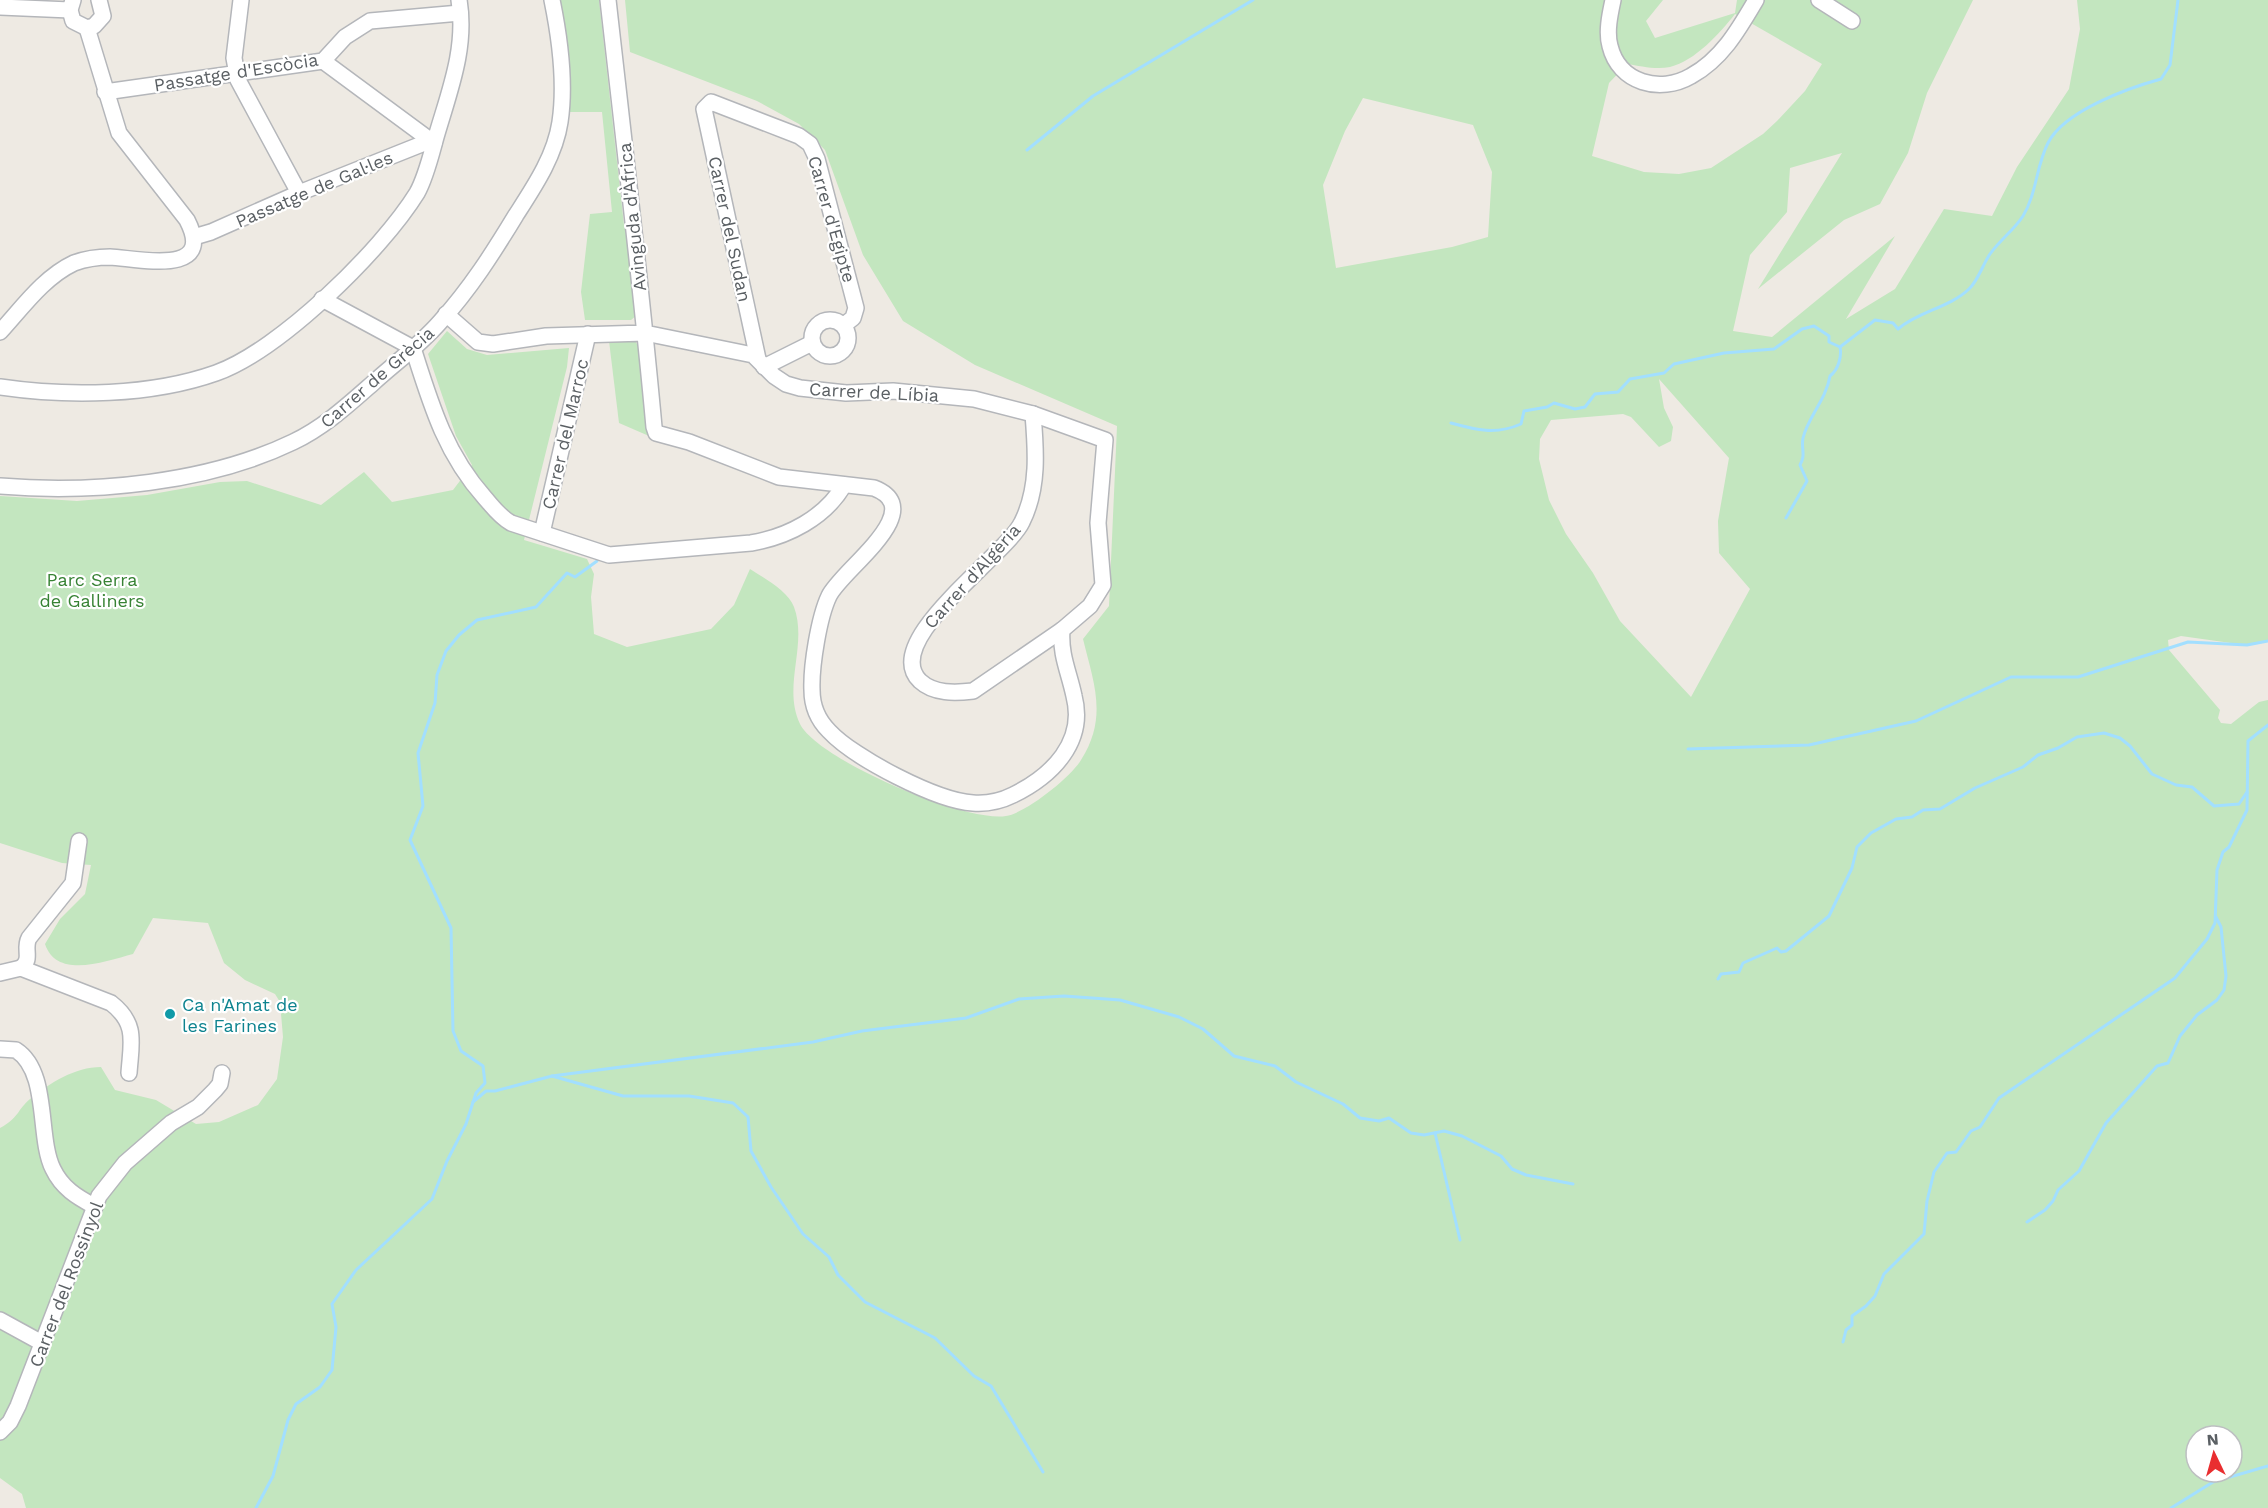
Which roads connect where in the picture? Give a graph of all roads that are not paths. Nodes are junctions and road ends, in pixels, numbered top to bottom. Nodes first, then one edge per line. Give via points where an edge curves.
1 (241, 0) edge
2 (552, 0) edge
3 (608, 0) edge
4 (1613, 0) edge
5 (1756, 0) edge
6 (1818, 0) edge
7 (105, 1) edge
8 (71, 5) edge
9 (0, 7) edge
10 (460, 7) edge
11 (1851, 21) dead end
12 (87, 28) junction
13 (323, 61) junction
14 (236, 71) junction
15 (105, 92) junction
16 (711, 102) joint
17 (434, 143) junction
18 (299, 193) junction
19 (194, 237) junction
20 (322, 299) junction
21 (446, 314) junction
22 (844, 325) junction
23 (0, 332) edge
24 (645, 333) junction
25 (588, 334) junction
26 (812, 343) junction
27 (413, 348) junction
28 (761, 362) junction
29 (0, 387) edge
30 (1033, 414) junction
31 (844, 485) junction
32 (0, 486) edge
33 (542, 533) junction
34 (1062, 630) junction
35 (79, 841) dead end
36 (21, 968) junction
37 (0, 973) edge
38 (0, 1049) edge
39 (129, 1073) dead end
40 (222, 1073) dead end
41 (94, 1206) junction
42 (0, 1320) edge
43 (42, 1343) junction
44 (0, 1432) edge

1 - 14 street
2 - 21 street, Carrer de Grècia via 562,75 555,143 533,188 477,278
3 - 24 street, Avinguda d'Àfrica
4 - 5 street via 1609,39 1614,56 1632,78 1658,85 1684,80 1714,59 1734,37
6 - 11 street
7 - 12 street via 100,22
8 - 9 street
8 - 12 street via 73,21
10 - 13 street, Passatge d'Escòcia via 369,21
10 - 17 street via 456,68
12 - 15 street
13 - 14 street, Passatge d'Escòcia
13 - 17 street
14 - 15 street, Passatge d'Escòcia
14 - 18 street
15 - 19 street via 119,133 180,210
16 - 22 street, Carrer d'Egipte via 782,128 810,144 856,308 853,318
16 - 28 street, Carrer del Sudan via 704,109
17 - 18 street, Passatge de Gal·les via 422,144
17 - 20 street via 418,190 401,216
18 - 19 street, Passatge de Gal·les
19 - 23 street via 189,251 174,260 153,263 110,257 76,263 37,291
20 - 27 street
20 - 29 street via 266,344 219,372 196,379 120,391
21 - 25 street, Carrer de Líbia via 478,342 493,344
21 - 27 street, Carrer de Grècia
22 - 26 street via 831,319 818,323
22 - 26 street via 849,339 842,352 828,356
24 - 25 street, Carrer de Líbia
24 - 28 street, Carrer de Líbia via 753,355
24 - 31 street, Avinguda d'Àfrica via 656,433 779,477
25 - 33 street, Carrer del Marroc
26 - 28 street
27 - 32 street, Carrer de Grècia via 315,430 261,454 197,473 135,484 96,488
27 - 33 street via 460,468 502,518
28 - 30 street, Carrer de Líbia via 786,384 800,388 950,396 1002,404
30 - 34 street, Carrer de Líbia via 1105,440 1098,523 1103,585 1090,606
30 - 34 street, Carrer d'Algèria via 1036,463 1022,522 1009,541 924,628 913,654 913,670 924,685 934,689 959,693 973,690
31 - 33 street via 831,505 773,539 609,555
31 - 34 street via 881,491 890,498 893,509 887,530 830,593 822,618 812,697 824,724 848,747 944,798 986,803 1012,796 1055,766 1065,755 1075,730 1076,707 1063,659
35 - 36 street via 73,884 29,938 28,957
36 - 37 street
36 - 39 street via 95,996 122,1012 132,1029
38 - 41 street via 16,1050 27,1062 39,1095 52,1168 70,1192
40 - 41 street, Carrer del Rossinyol via 220,1084 198,1107 171,1123 124,1163
41 - 43 street, Carrer del Rossinyol
42 - 43 street
43 - 44 street, Carrer del Rossinyol via 18,1406

